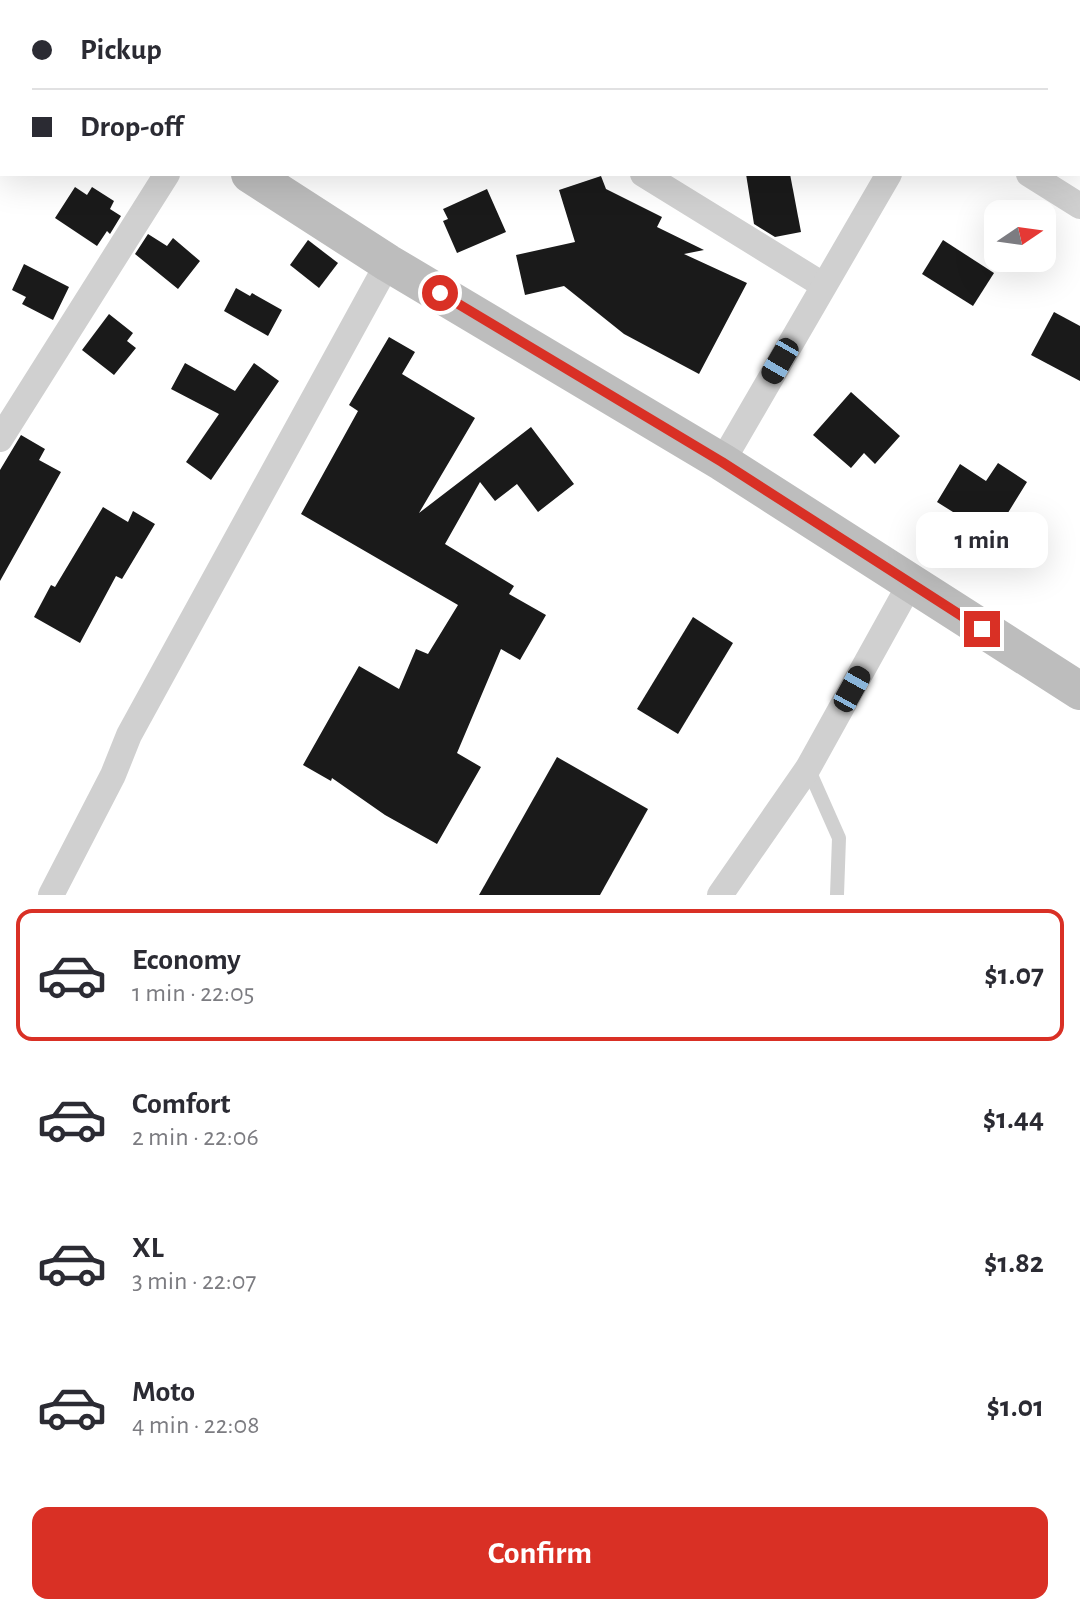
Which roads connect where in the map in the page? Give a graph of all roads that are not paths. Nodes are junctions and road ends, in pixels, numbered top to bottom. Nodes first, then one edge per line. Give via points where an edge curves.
1 (166, 176) edge
2 (253, 176) edge
3 (646, 176) edge
4 (888, 176) edge
5 (1032, 176) edge
6 (1080, 206) edge
7 (388, 263) junction
8 (823, 285) junction
9 (0, 439) edge
10 (722, 462) junction
11 (910, 584) junction
12 (1080, 691) edge
13 (808, 768) junction
14 (51, 895) edge
15 (720, 895) edge
16 (837, 895) edge

1 - 9 street
2 - 7 street
3 - 8 street
4 - 8 street
5 - 6 street
7 - 10 street
7 - 14 street via 129,735
8 - 10 street
10 - 11 street
11 - 12 street
11 - 13 street
13 - 15 street
13 - 16 lane via 839,838

